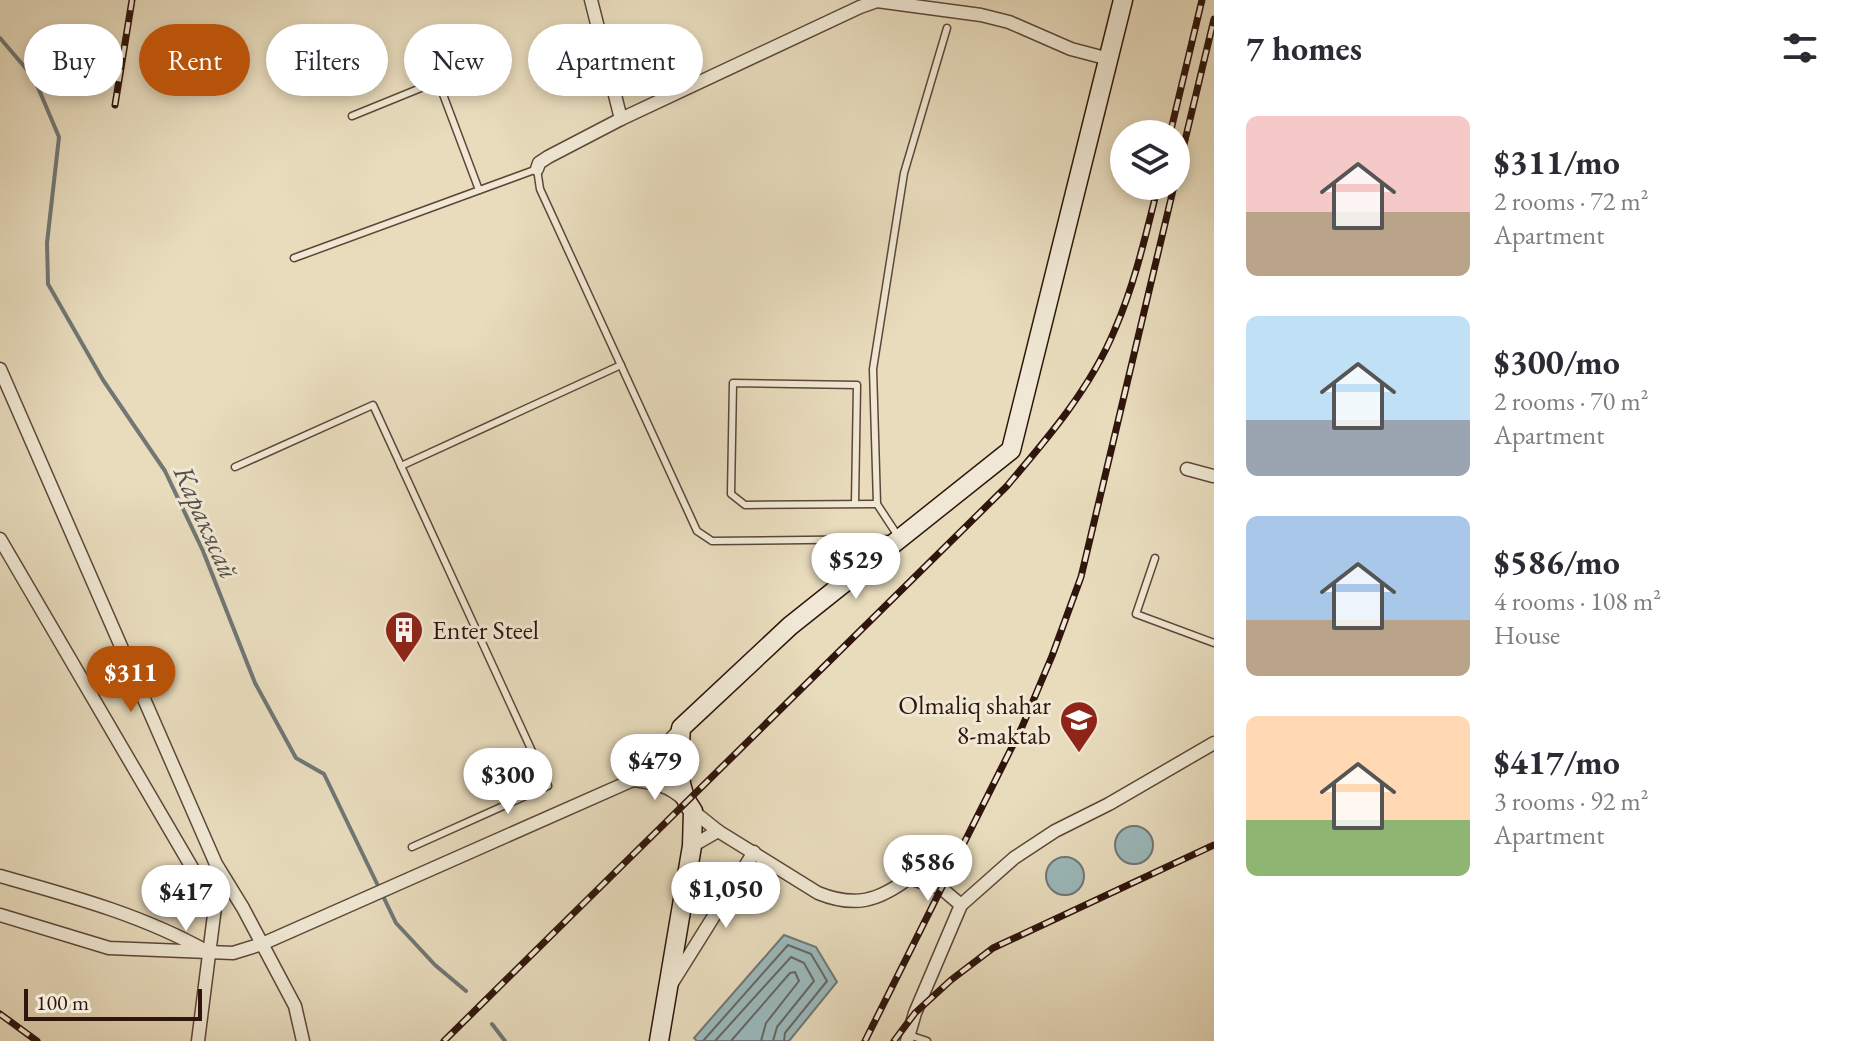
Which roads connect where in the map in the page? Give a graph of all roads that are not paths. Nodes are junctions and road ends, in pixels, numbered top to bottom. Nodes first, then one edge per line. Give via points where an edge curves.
1 (591, 0) edge
2 (1123, 0) edge
3 (947, 28) dead end
4 (1109, 59) junction
5 (352, 116) dead end
6 (621, 119) junction
7 (537, 169) junction
8 (479, 190) junction
9 (294, 258) dead end
10 (621, 365) junction
11 (0, 369) edge
12 (401, 466) junction
13 (235, 467) dead end
14 (1187, 469) dead end
15 (1214, 475) edge
16 (1214, 485) edge
17 (855, 503) junction
18 (877, 504) junction
19 (0, 539) edge
20 (900, 539) junction
21 (1155, 558) dead end
22 (1214, 643) edge
23 (681, 728) junction
24 (1214, 732) edge
25 (1211, 745) edge
26 (633, 780) junction
27 (690, 806) junction
28 (718, 831) junction
29 (692, 846) junction
30 (412, 847) dead end
31 (754, 852) junction
32 (0, 876) edge
33 (961, 905) junction
34 (0, 915) edge
35 (262, 944) junction
36 (209, 953) junction
37 (668, 989) junction
38 (908, 1038) edge
39 (198, 1041) edge
40 (303, 1041) edge
41 (659, 1041) edge
42 (927, 1041) edge

1 - 6 street
2 - 4 street
3 - 18 lane via 904,173 873,369
4 - 6 street via 981,15 877,1
4 - 20 street via 1011,450
5 - 8 lane via 438,81
6 - 7 street via 548,157
7 - 8 lane
7 - 10 lane via 540,189
8 - 9 lane
10 - 12 lane
10 - 20 lane via 697,531 712,541
11 - 35 street via 216,864
12 - 13 lane via 373,405
12 - 30 lane via 548,786
14 - 15 street
15 - 16 street
17 - 17 lane via 745,505 731,494 733,383 857,385
17 - 18 lane
18 - 20 lane
19 - 36 street via 215,907
20 - 23 street via 790,626
21 - 22 lane via 1136,614
23 - 26 street
23 - 27 street via 678,766
24 - 25 lane
25 - 33 street via 1055,831 1014,858
26 - 27 street via 674,790
26 - 35 street
27 - 28 street
27 - 29 street
28 - 29 street
28 - 31 street
29 - 37 street
31 - 33 street via 836,900 876,898 909,878 941,888
31 - 37 street
32 - 36 street via 168,930
33 - 38 street
34 - 36 street via 109,948
35 - 36 street via 233,953
35 - 40 street via 295,1006
36 - 39 street
37 - 41 street
38 - 42 lane

